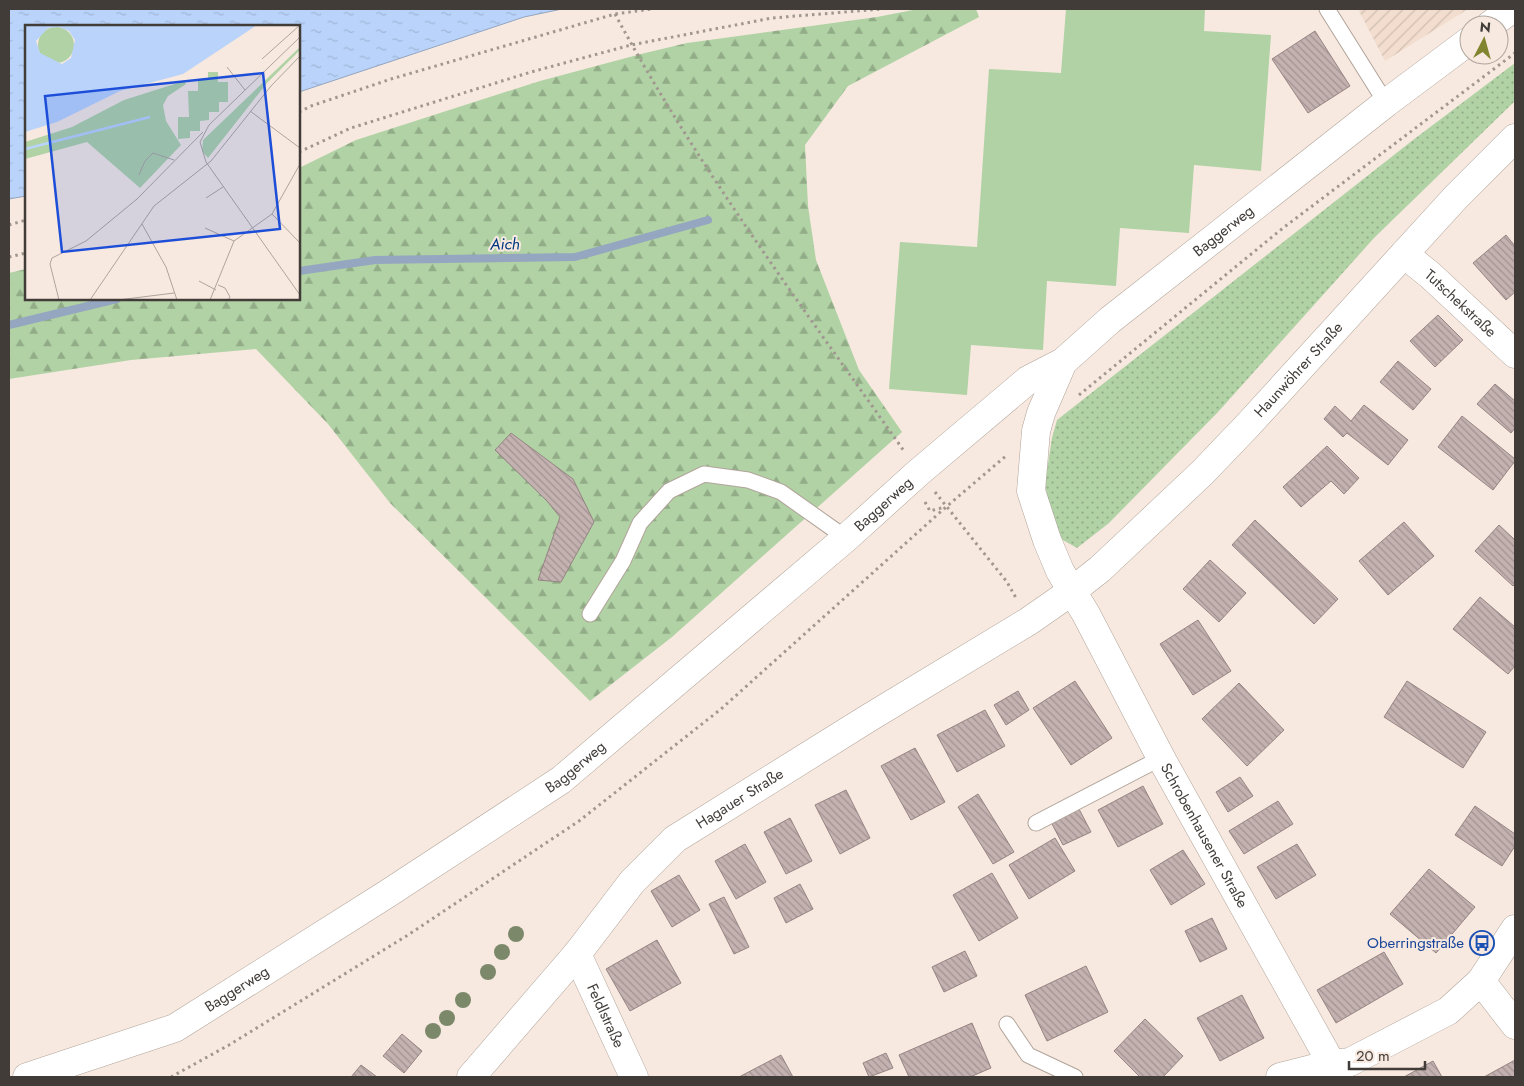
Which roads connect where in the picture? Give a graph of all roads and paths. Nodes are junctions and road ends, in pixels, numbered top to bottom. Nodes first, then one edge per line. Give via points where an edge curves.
1 (652, 9) edge
2 (882, 9) edge
3 (1327, 9) edge
4 (615, 14) junction
5 (631, 45) junction
6 (1459, 49) edge
7 (1515, 54) edge
8 (1386, 104) junction
9 (300, 112) edge
10 (1515, 138) edge
11 (300, 152) edge
12 (25, 220) edge
13 (9, 225) edge
14 (25, 253) edge
15 (1404, 254) junction
16 (9, 257) edge
17 (1515, 354) edge
18 (1062, 362) junction
19 (1075, 399) dead end
20 (1036, 430) junction
21 (919, 472) junction
22 (946, 507) junction
23 (846, 538) junction
24 (1072, 591) junction
25 (590, 614) dead end
26 (1029, 622) junction
27 (1161, 758) junction
28 (1036, 822) dead end
29 (1515, 929) edge
30 (577, 954) junction
31 (1481, 981) junction
32 (1007, 1024) dead end
33 (1515, 1025) edge
34 (1335, 1070) edge
35 (27, 1077) edge
36 (171, 1077) edge
37 (471, 1077) edge
38 (634, 1077) edge
39 (1075, 1077) edge
40 (1280, 1077) edge

1 - 4 path
2 - 5 path via 772,18
3 - 8 lane
4 - 5 path
4 - 9 path via 390,79
5 - 11 path via 531,72 351,128
5 - 21 path via 722,193
6 - 8 street, Baggerweg
7 - 19 path via 1282,228
8 - 18 street, Baggerweg via 1110,320
10 - 15 street, Haunwöhrer Straße
12 - 13 path
14 - 16 path
15 - 17 street, Tutschekstraße
15 - 24 street, Haunwöhrer Straße via 1202,473 1100,569
18 - 20 street, Baggerweg
18 - 21 street, Baggerweg via 1028,380
20 - 22 path
20 - 24 street, Baggerweg via 1031,491 1047,540
21 - 23 street, Baggerweg
22 - 26 path via 1007,582
22 - 36 path via 721,709 579,822 408,935
23 - 25 lane via 781,492 748,480 704,474 669,491 640,523 622,561
23 - 35 street, Baggerweg via 561,780 437,862 175,1028
24 - 26 street, Hagauer Straße
24 - 27 street, Schrobenhausener Straße
26 - 30 street, Hagauer Straße via 675,839 632,882
27 - 28 lane
27 - 34 street, Schrobenhausener Straße
29 - 31 street
30 - 37 street, Hagauer Straße
30 - 38 street, Feldlstraße
31 - 33 street
31 - 34 street via 1448,1011
32 - 39 lane via 1028,1055
34 - 40 street

